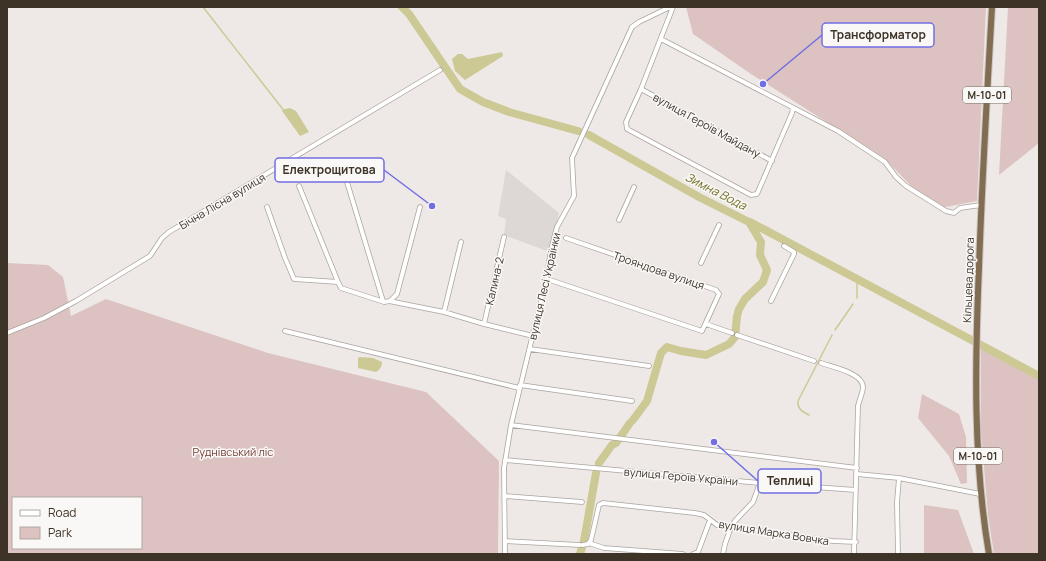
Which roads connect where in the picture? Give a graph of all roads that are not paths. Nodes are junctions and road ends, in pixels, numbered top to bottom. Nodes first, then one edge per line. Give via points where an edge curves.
1 (670, 7) edge
2 (673, 7) edge
3 (992, 7) edge
4 (661, 39) junction
5 (440, 70) dead end
6 (641, 89) junction
7 (793, 108) junction
8 (772, 161) junction
9 (348, 182) dead end
10 (300, 186) dead end
11 (634, 187) dead end
12 (981, 205) junction
13 (267, 207) dead end
14 (420, 207) dead end
15 (619, 220) dead end
16 (719, 225) dead end
17 (504, 238) dead end
18 (566, 238) dead end
19 (461, 242) dead end
20 (784, 246) dead end
21 (701, 264) dead end
22 (546, 280) junction
23 (338, 282) junction
24 (382, 300) junction
25 (390, 301) junction
26 (770, 301) dead end
27 (444, 312) junction
28 (484, 324) junction
29 (706, 324) junction
30 (284, 331) dead end
31 (7, 332) edge
32 (732, 333) dead end
33 (737, 335) dead end
34 (533, 336) junction
35 (530, 349) junction
36 (814, 361) dead end
37 (821, 363) dead end
38 (649, 366) dead end
39 (519, 386) junction
40 (632, 401) dead end
41 (511, 425) junction
42 (505, 460) junction
43 (857, 468) junction
44 (857, 474) junction
45 (899, 478) junction
46 (760, 483) junction
47 (856, 490) junction
48 (980, 494) junction
49 (504, 496) junction
50 (582, 502) dead end
51 (710, 520) junction
52 (731, 527) junction
53 (505, 541) junction
54 (856, 542) junction
55 (589, 543) junction
56 (504, 554) edge
57 (683, 554) edge
58 (693, 554) edge
59 (723, 554) edge
60 (854, 554) edge
61 (898, 554) edge
62 (988, 554) edge

1 - 22 street, вулиця Лесі Українки via 632,26 572,158 574,196 557,227
2 - 4 street
3 - 12 highway, Кільцева дорога / М-10-01
4 - 6 street
4 - 7 street
5 - 31 street, Бічна Лісна вулиця via 169,232 150,256 76,301 44,318
6 - 8 street, вулиця Героїв Майдану
6 - 8 street via 626,122 627,129 751,195 757,194
7 - 8 street
7 - 12 street via 838,131 885,162 901,182 946,210 954,213 964,207
9 - 24 street
10 - 23 street
11 - 15 street
12 - 48 highway, Кільцева дорога / М-10-01 via 975,417
13 - 23 street via 294,279
14 - 25 street via 397,294
16 - 21 street
17 - 28 street, Калина-2
18 - 29 street, Трояндова вулиця via 716,290 719,294
19 - 27 street
20 - 26 street via 794,254
22 - 29 street via 702,331
22 - 34 street, вулиця Лесі Українки
23 - 24 street via 341,288
24 - 25 street
25 - 27 street
27 - 28 street
28 - 34 street
29 - 32 street
30 - 39 street
33 - 36 street
34 - 35 street, вулиця Лесі Українки
35 - 38 street
35 - 39 street, вулиця Лесі Українки
37 - 43 street via 855,375 863,386 858,406
39 - 40 street
39 - 41 street, вулиця Лесі Українки
41 - 42 street, вулиця Лесі Українки
41 - 43 street
42 - 46 street, вулиця Героїв України
42 - 49 street, вулиця Лесі Українки
43 - 44 street
44 - 45 street
44 - 47 street
45 - 48 street
45 - 61 street
46 - 47 street, вулиця Героїв України
46 - 52 street via 753,502
47 - 54 street
48 - 62 highway, Кільцева дорога / М-10-01
49 - 50 street
49 - 53 street, вулиця Лесі Українки
51 - 52 street, вулиця Марка Вовчка via 716,525
51 - 55 street, вулиця Марка Вовчка via 695,513 603,503 599,506
51 - 58 street via 698,552
52 - 54 street, вулиця Марка Вовчка
52 - 59 street
53 - 55 street via 582,545
53 - 56 street, вулиця Лесі Українки
54 - 60 street
55 - 57 street via 604,548

